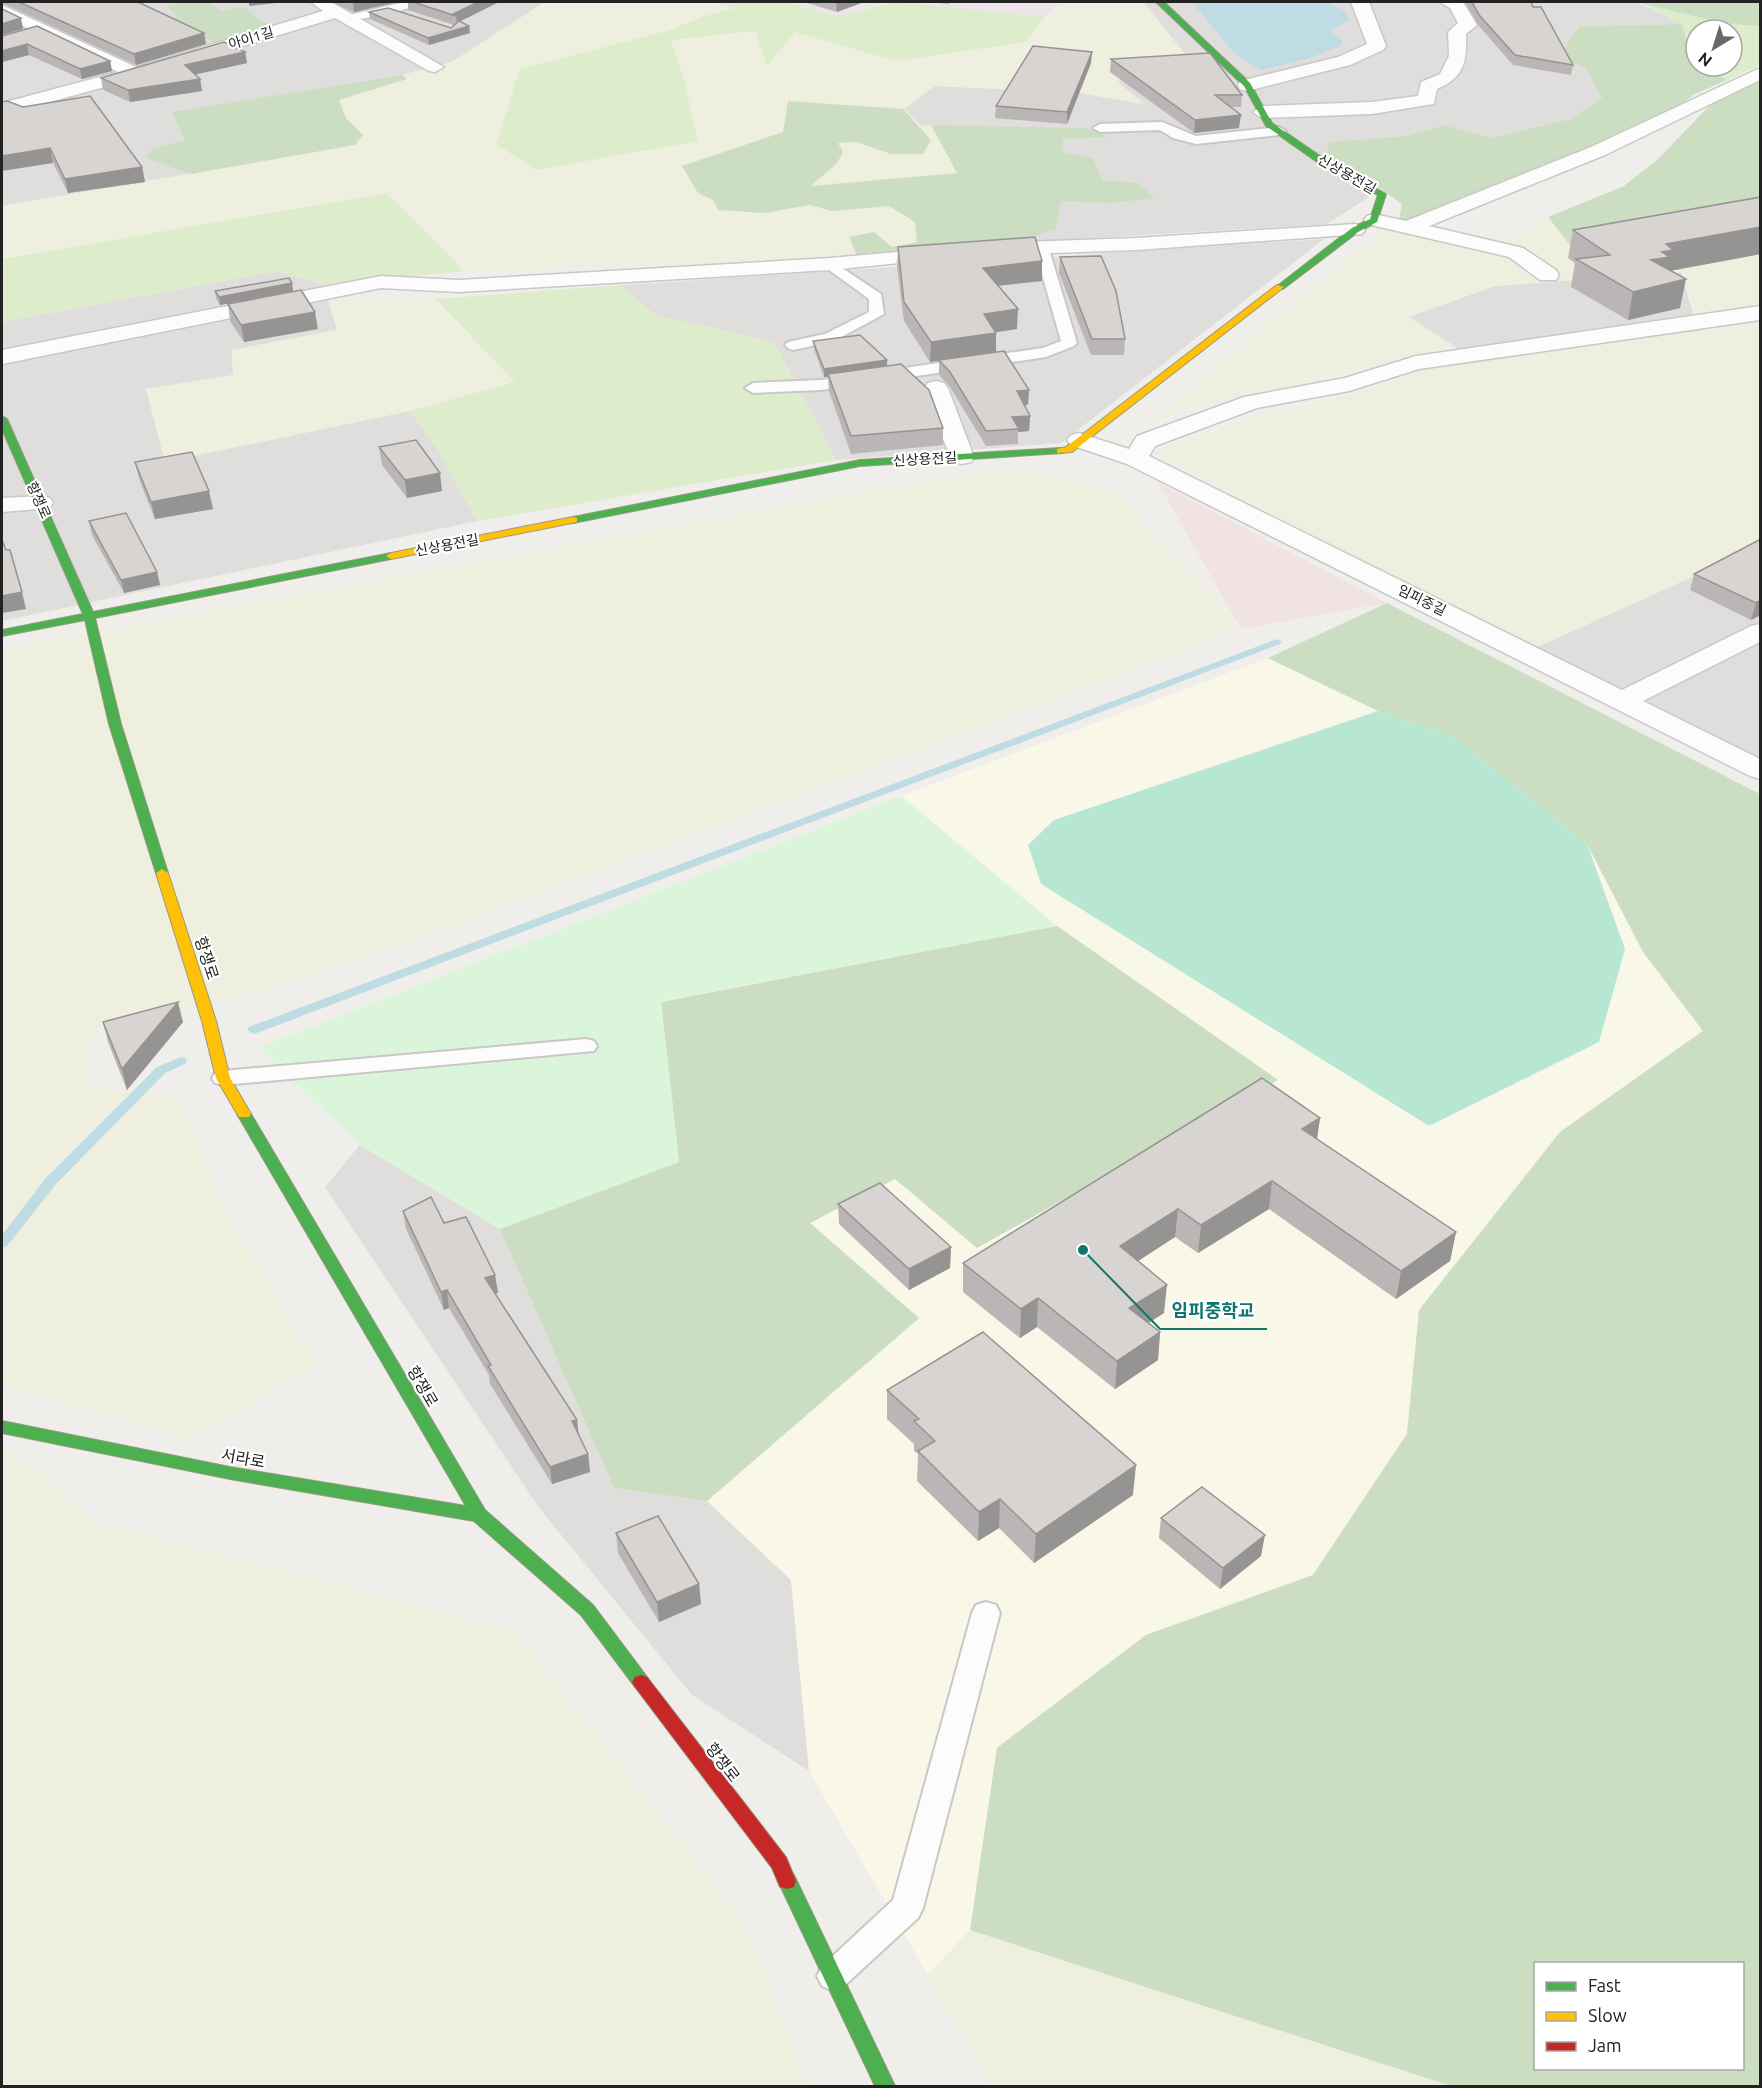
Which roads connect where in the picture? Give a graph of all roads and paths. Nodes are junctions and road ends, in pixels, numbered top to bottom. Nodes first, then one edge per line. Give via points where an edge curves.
1 (317, 2) edge
2 (416, 2) edge
3 (1160, 2) edge
4 (1360, 2) edge
5 (1449, 2) edge
6 (2, 10) edge
7 (391, 10) junction
8 (342, 14) junction
9 (410, 17) edge
10 (43, 29) junction
11 (22, 35) edge
12 (435, 67) dead end
13 (135, 73) junction
14 (1761, 73) edge
15 (1247, 86) junction
16 (2, 109) edge
17 (1262, 112) junction
18 (1100, 128) dead end
19 (1279, 131) junction
20 (1365, 225) junction
21 (1408, 227) junction
22 (1041, 246) junction
23 (830, 264) junction
24 (1548, 275) dead end
25 (1761, 313) edge
26 (793, 345) dead end
27 (2, 357) edge
28 (753, 388) dead end
29 (936, 388) dead end
30 (2, 419) edge
31 (1079, 440) junction
32 (962, 457) junction
33 (1136, 459) junction
34 (41, 503) junction
35 (2, 505) edge
36 (88, 616) junction
37 (1761, 632) edge
38 (2, 633) edge
39 (1624, 700) junction
40 (1761, 770) edge
41 (586, 1046) dead end
42 (223, 1078) junction
43 (2, 1427) edge
44 (479, 1515) junction
45 (986, 1613) dead end
46 (833, 1976) junction
47 (885, 2086) edge

1 - 8 street
2 - 7 lane
3 - 15 street, 신상용전길
4 - 15 street via 1377,46 1344,61
5 - 17 street via 1457,5 1468,25 1457,32 1458,56 1447,78 1428,86 1427,100 1372,108
6 - 10 street
7 - 8 lane
7 - 9 lane
8 - 12 street
8 - 13 street, 아이1길
10 - 11 lane
10 - 13 street
13 - 16 street, 아이1길
14 - 21 street via 1598,151
15 - 17 street, 신상용전길
17 - 19 street, 신상용전길
18 - 19 lane via 1162,126 1196,140
19 - 20 street, 신상용전길 via 1323,162 1382,194
20 - 21 street
20 - 22 street via 1136,244
20 - 31 street, 신상용전길
21 - 24 street via 1516,252
22 - 23 street
22 - 28 lane via 1069,342 1046,352 821,385
23 - 26 lane via 876,297 877,314 829,338
23 - 27 street via 459,286 381,282
25 - 33 street via 1416,363 1349,384 1252,402 1145,441
29 - 32 street
30 - 34 street, 항쟁로
31 - 32 street, 신상용전길 via 1069,450
31 - 33 street, 임피중길
32 - 36 street, 신상용전길 via 860,463
33 - 39 street, 임피중길
34 - 35 street
34 - 36 street, 항쟁로
36 - 38 street
36 - 42 street, 항쟁로 via 115,724 209,1021
37 - 39 street
39 - 40 street, 임피중길
41 - 42 lane
42 - 44 street, 항쟁로
43 - 44 street, 서라로 via 230,1473
44 - 46 street, 항쟁로 via 587,1610 779,1863
45 - 46 lane via 907,1908
46 - 47 street, 항쟁로

